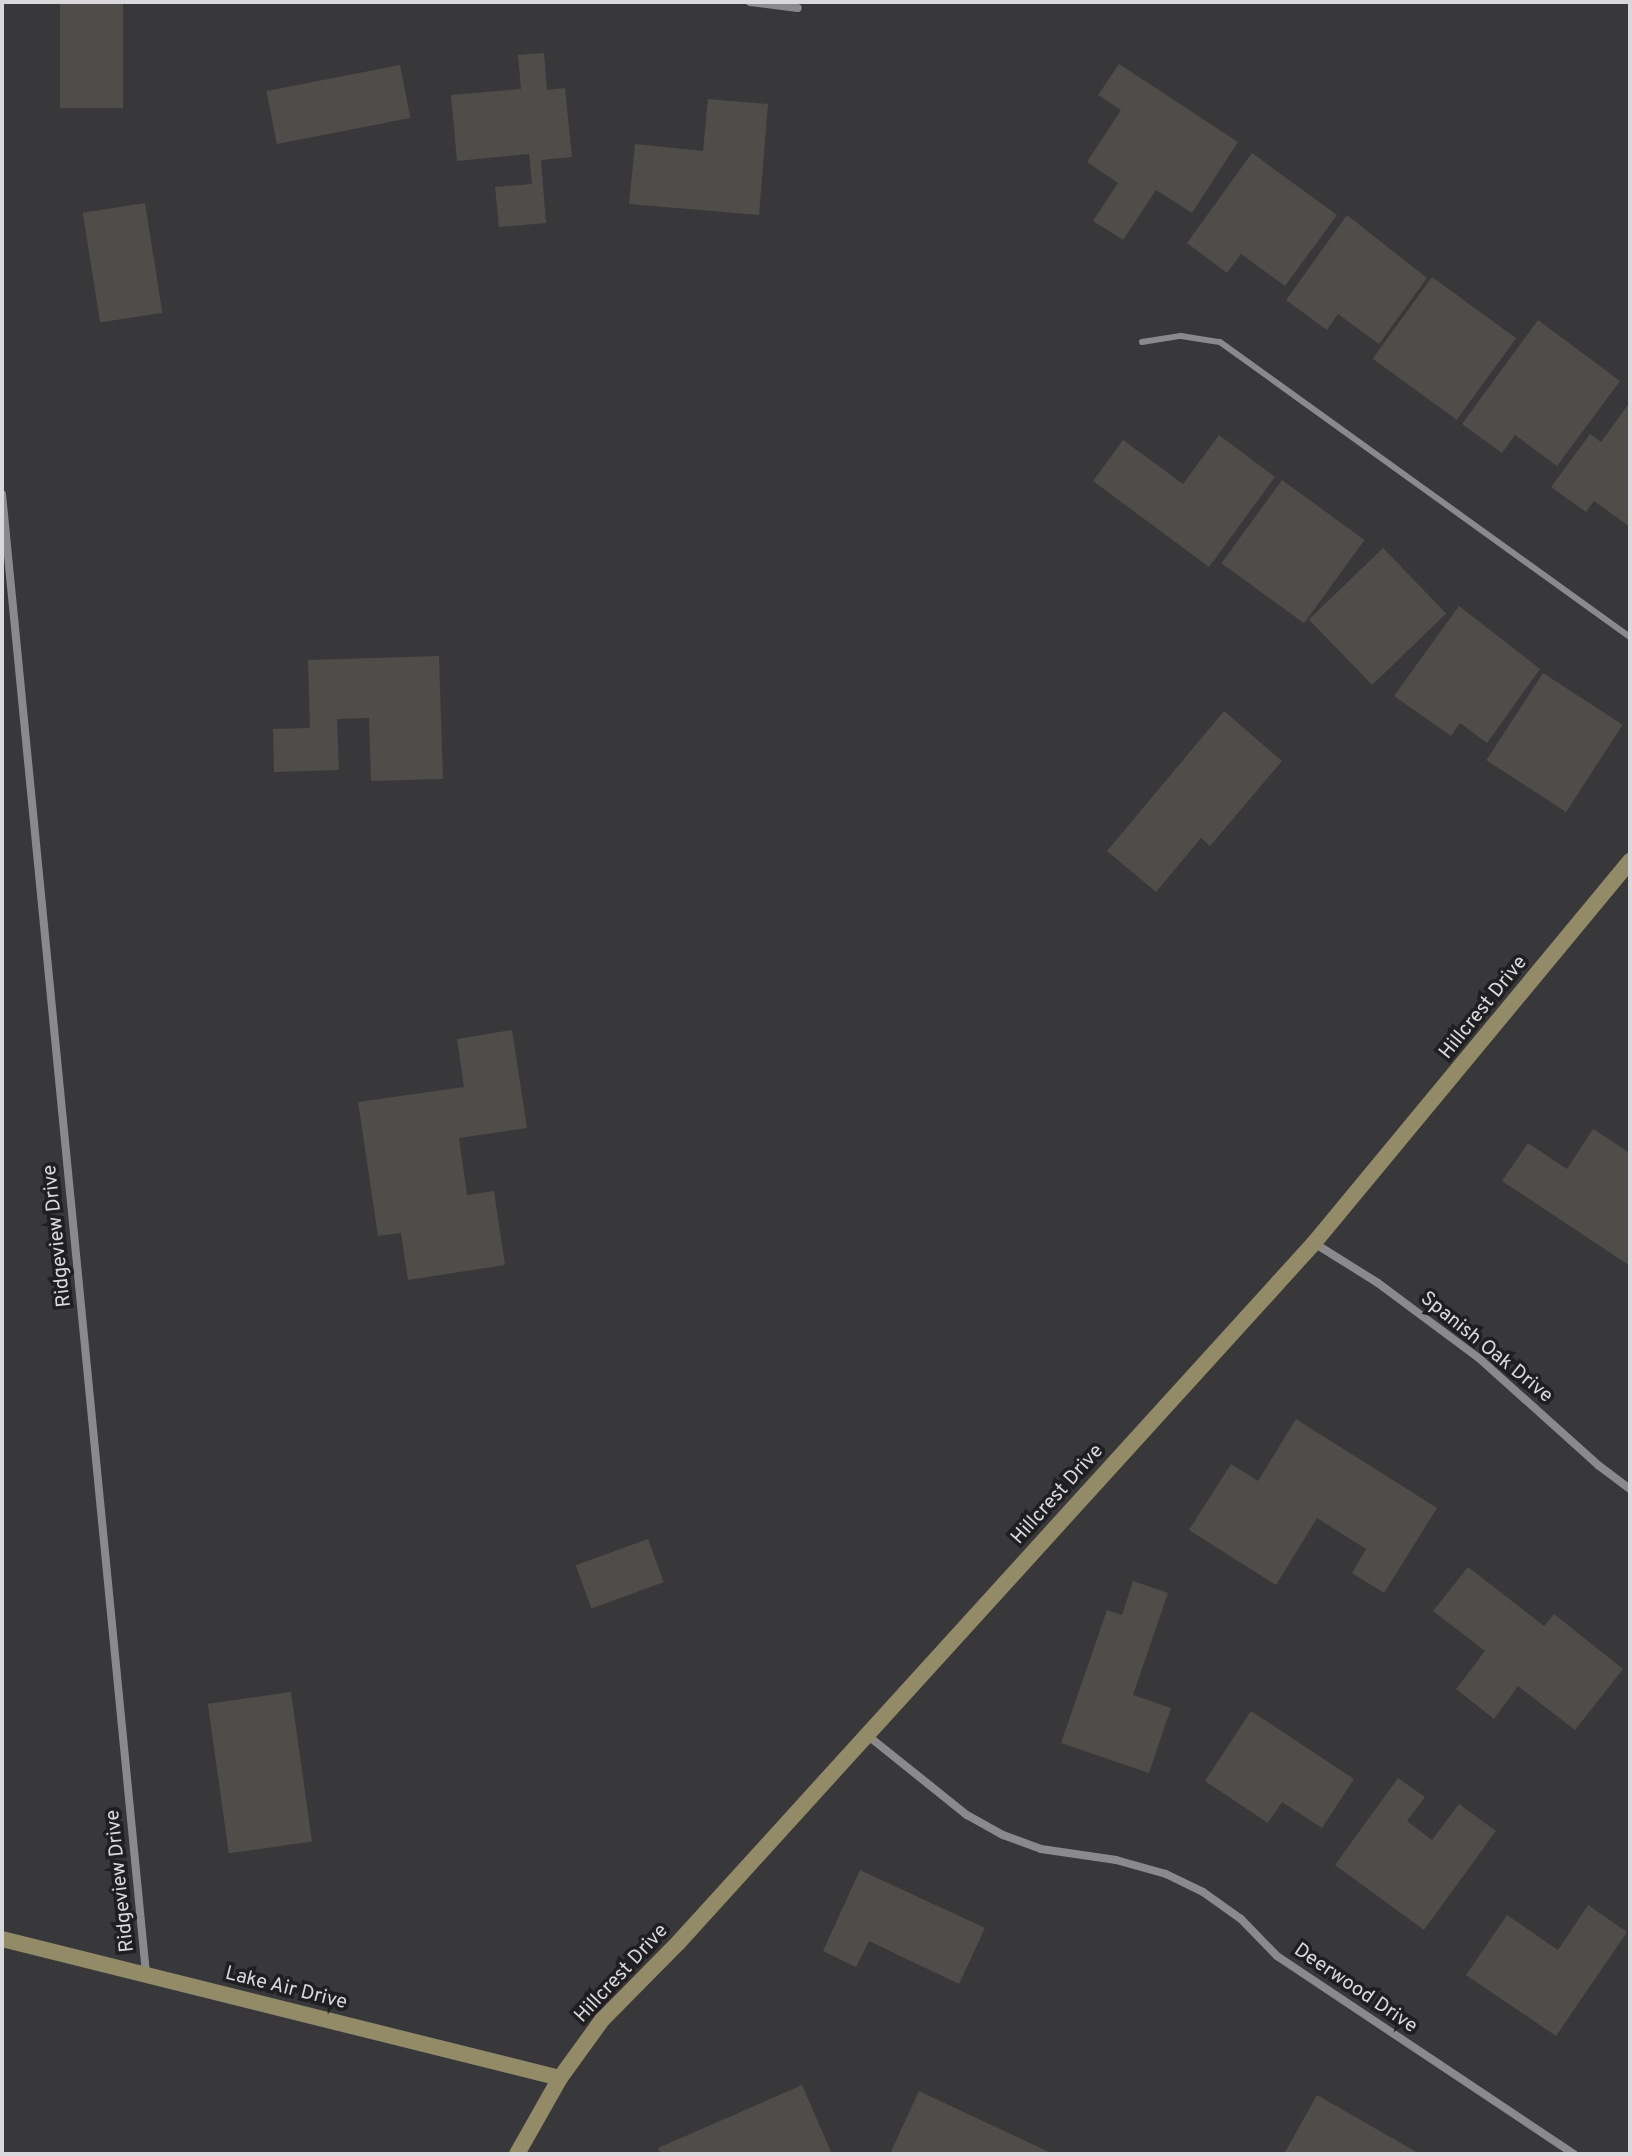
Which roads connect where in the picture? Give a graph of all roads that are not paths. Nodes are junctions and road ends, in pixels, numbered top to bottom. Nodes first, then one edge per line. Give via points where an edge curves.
1 (750, 2) edge
2 (798, 8) dead end
3 (1142, 342) dead end
4 (2, 494) edge
5 (1630, 637) edge
6 (1630, 861) edge
7 (1314, 1243) junction
8 (1630, 1489) edge
9 (866, 1734) junction
10 (2, 1939) edge
11 (146, 1975) junction
12 (560, 2078) junction
13 (517, 2154) edge
14 (1574, 2154) edge

1 - 2 street
3 - 5 lane via 1181,336 1220,342
4 - 11 street, Ridgeview Drive
6 - 7 main road, Hillcrest Drive
7 - 8 street, Spanish Oak Drive via 1480,1359
7 - 9 main road, Hillcrest Drive
9 - 12 main road, Hillcrest Drive via 602,2020
9 - 14 street, Deerwood Drive via 967,1815 1003,1835 1041,1849 1166,1874 1203,1892 1241,1919 1277,1956
10 - 11 main road, Lake Air Drive
11 - 12 main road, Lake Air Drive
12 - 13 main road, Hillcrest Drive

